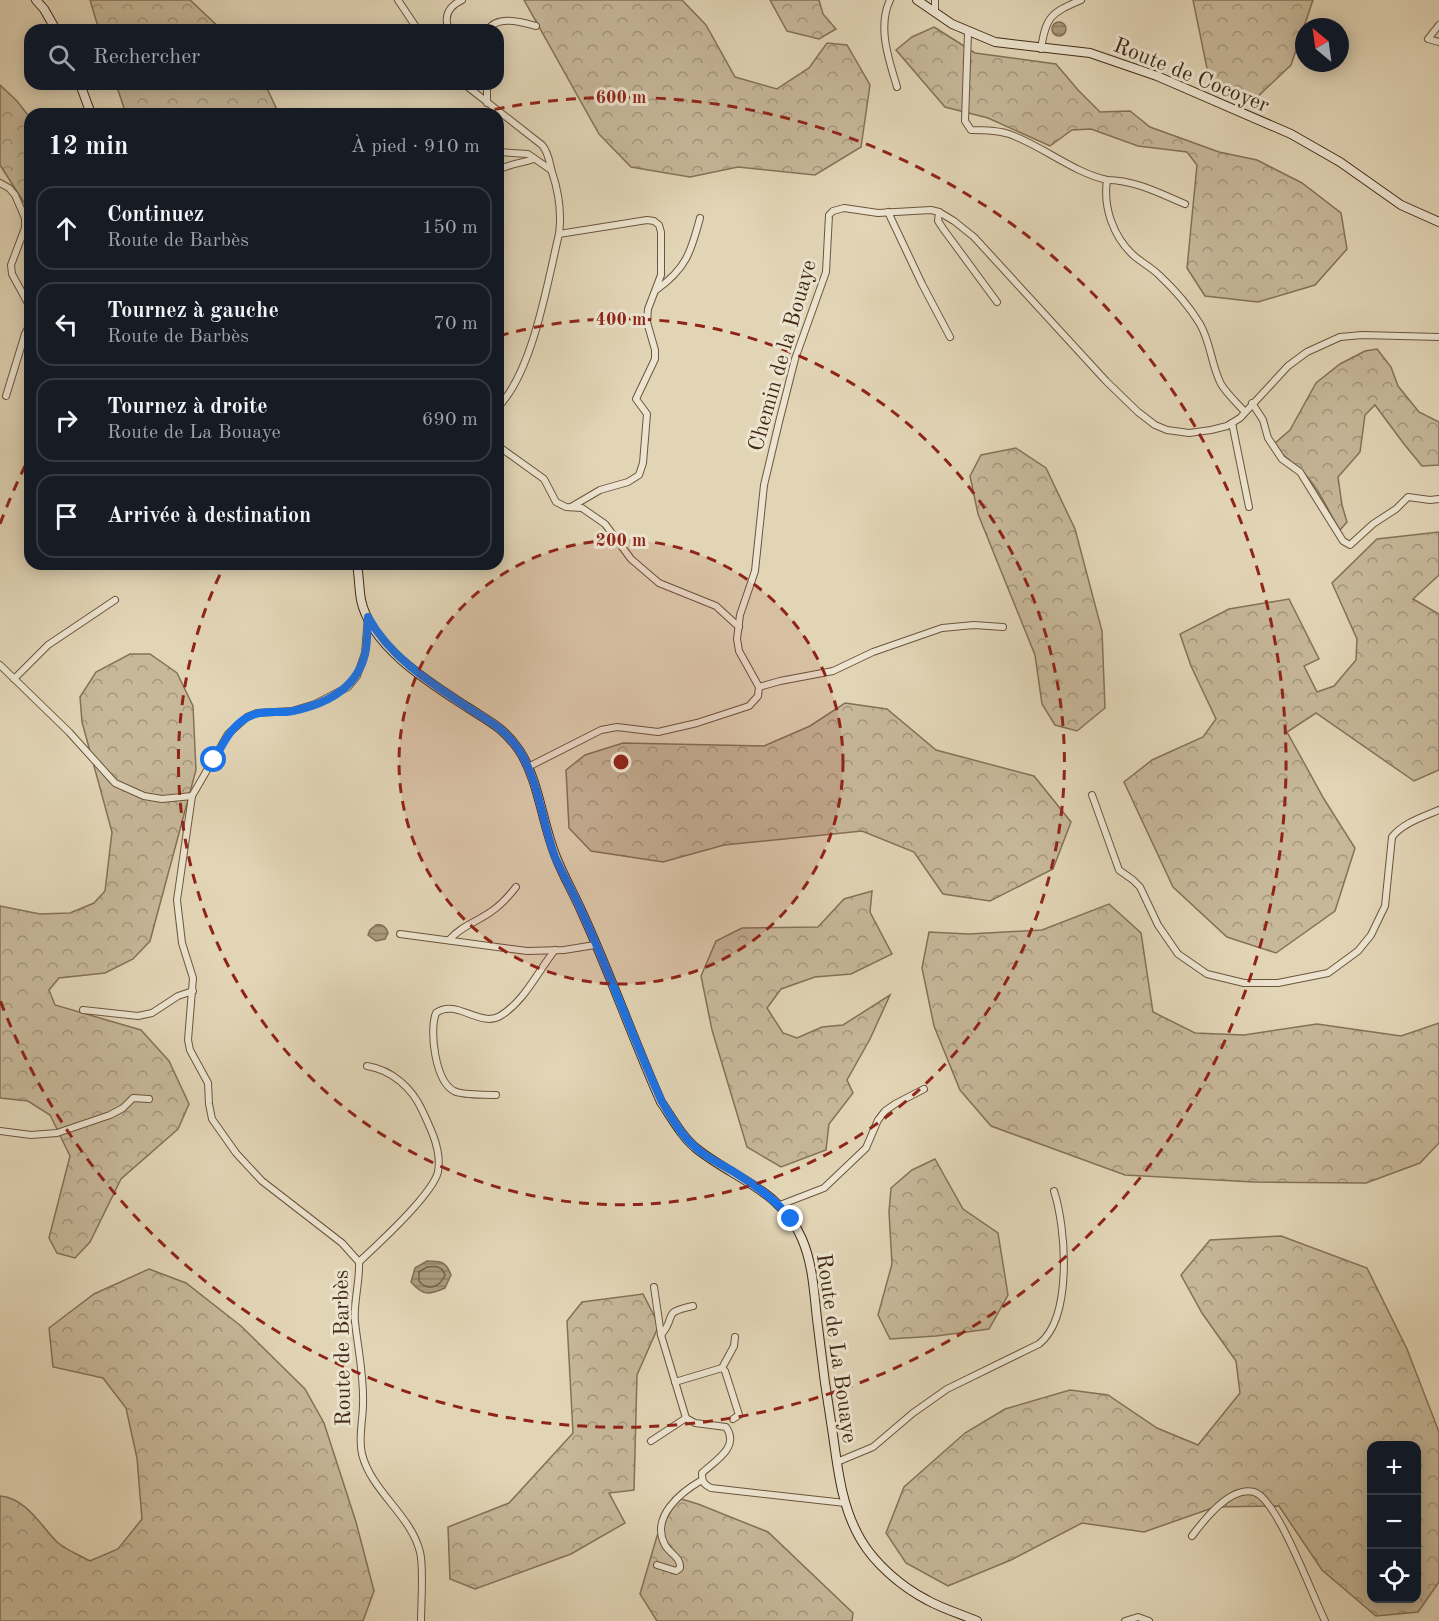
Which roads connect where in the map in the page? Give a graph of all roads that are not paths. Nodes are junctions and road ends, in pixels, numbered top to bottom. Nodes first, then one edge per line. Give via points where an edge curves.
1 (36, 0) edge
2 (462, 0) edge
3 (890, 0) edge
4 (917, 0) edge
5 (935, 0) edge
6 (1081, 0) edge
7 (399, 1) edge
8 (935, 14) junction
9 (53, 24) edge
10 (414, 24) edge
11 (448, 24) edge
12 (492, 24) edge
13 (1439, 25) edge
14 (536, 26) dead end
15 (969, 32) junction
16 (1439, 42) edge
17 (1041, 49) junction
18 (897, 87) dead end
19 (82, 90) edge
20 (473, 90) edge
21 (487, 90) edge
22 (487, 103) junction
23 (89, 108) edge
24 (494, 108) edge
25 (504, 116) edge
26 (504, 152) edge
27 (534, 159) junction
28 (504, 166) edge
29 (551, 170) junction
30 (1107, 180) junction
31 (0, 183) edge
32 (1185, 204) dead end
33 (888, 212) junction
34 (939, 212) junction
35 (24, 216) edge
36 (700, 218) dead end
37 (1439, 222) edge
38 (24, 231) edge
39 (559, 234) junction
40 (656, 290) junction
41 (24, 297) edge
42 (997, 302) dead end
43 (24, 337) edge
44 (950, 337) dead end
45 (1439, 337) edge
46 (6, 396) dead end
47 (504, 400) edge
48 (1252, 403) junction
49 (1245, 412) junction
50 (1232, 423) junction
51 (504, 450) edge
52 (1439, 499) edge
53 (571, 507) junction
54 (1249, 507) dead end
55 (358, 570) edge
56 (115, 600) dead end
57 (368, 617) junction
58 (739, 627) junction
59 (1003, 627) dead end
60 (0, 664) edge
61 (14, 679) junction
62 (759, 687) junction
63 (528, 767) junction
64 (1092, 795) dead end
65 (192, 796) junction
66 (1439, 810) edge
67 (516, 887) dead end
68 (400, 934) dead end
69 (448, 940) junction
70 (595, 945) junction
71 (555, 950) junction
72 (193, 991) junction
73 (83, 1010) dead end
74 (367, 1066) dead end
75 (924, 1089) dead end
76 (496, 1095) dead end
77 (149, 1099) dead end
78 (0, 1131) edge
79 (1054, 1191) dead end
80 (780, 1205) junction
81 (359, 1262) junction
82 (654, 1287) dead end
83 (693, 1306) dead end
84 (661, 1335) junction
85 (735, 1337) dead end
86 (722, 1368) junction
87 (675, 1382) junction
88 (686, 1418) junction
89 (733, 1419) dead end
90 (651, 1441) dead end
91 (837, 1462) junction
92 (702, 1480) junction
93 (845, 1503) junction
94 (1192, 1536) dead end
95 (657, 1565) dead end
96 (421, 1621) edge
97 (977, 1621) edge
98 (1125, 1621) edge
99 (1149, 1621) edge
100 (1325, 1621) edge

1 - 9 main road
2 - 11 street via 447,12
3 - 18 street via 885,35
4 - 8 main road, Route de Cocoyer
5 - 8 street
6 - 17 street via 1064,7 1047,22
7 - 10 street
8 - 15 main road, Route de Cocoyer
12 - 14 street via 514,21
13 - 16 street via 1428,39
15 - 17 main road, Route de Cocoyer via 995,42
15 - 30 street via 965,121 968,128 1006,133 1091,177
17 - 37 main road, Route de Cocoyer via 1089,53 1122,63 1291,134 1340,162 1401,205
19 - 23 main road
20 - 22 street
21 - 22 street
22 - 24 street
25 - 29 street via 542,145 549,155
26 - 27 street via 528,154
27 - 28 street
27 - 29 street
29 - 39 street via 562,217
30 - 32 street via 1144,187
30 - 49 street via 1106,204 1117,234 1133,255 1178,295 1199,323 1222,385
31 - 35 street via 15,195
33 - 34 street, Chemin de la Bouaye
33 - 44 street
33 - 58 street, Chemin de la Bouaye via 844,208 829,215 826,272 795,359 774,443 764,485 755,571
34 - 42 street via 938,221
34 - 50 street via 974,237 1106,381 1155,425 1188,433
36 - 40 street via 684,265
38 - 41 street via 11,265
39 - 40 street via 654,221 661,232 661,274
39 - 47 street via 526,360
40 - 53 street via 647,322 655,359 636,399 647,414 639,475 600,490
43 - 46 street
45 - 48 street via 1340,337 1288,366
48 - 49 street
48 - 52 street via 1268,438 1282,459 1300,472 1343,541 1350,544 1408,497
49 - 50 street
50 - 54 street
51 - 53 street via 544,479 556,502
53 - 58 street via 582,507 605,524 631,559 659,583 716,606
55 - 57 main road, Route de La Bouaye
56 - 61 street via 48,645
57 - 63 main road, Route de La Bouaye via 405,663 499,726
57 - 65 street, Route de Barbès via 366,653 348,687 292,711 247,717 228,734
58 - 62 street, Chemin de la Bouaye via 739,651
59 - 62 street via 942,628 833,671
60 - 61 street
61 - 65 street via 115,783 144,796
62 - 63 street via 758,696 749,706 727,714 658,732 601,730
63 - 70 main road, Route de La Bouaye via 549,840
64 - 66 street via 1119,870 1140,887 1158,925 1178,954 1207,974 1244,983 1278,983 1328,973 1358,951 1371,936 1385,906 1392,837 1409,823
65 - 72 street, Route de Barbès via 177,900
67 - 69 street via 494,910
68 - 69 street
69 - 71 street via 527,951
70 - 71 street
70 - 80 main road, Route de La Bouaye via 653,1084 677,1126 695,1147
71 - 76 street via 523,994 500,1017 480,1018 445,1008 436,1013 433,1037 440,1071 448,1085 460,1092
72 - 73 street via 152,1013 138,1016
72 - 81 street, Route de Barbès via 188,1040 208,1083 212,1119 262,1181 342,1243
74 - 81 street via 394,1076 415,1095 433,1134 438,1164 437,1174 420,1199
75 - 80 street via 885,1112 866,1148 824,1188
77 - 78 street via 133,1098 110,1115 57,1132 31,1135
79 - 91 street via 1064,1250 1059,1309 1046,1339 947,1389 873,1447
80 - 91 main road, Route de La Bouaye via 802,1238 814,1280
81 - 96 street, Route de Barbès via 355,1319 362,1364 360,1443 373,1477 412,1533 420,1553
82 - 84 street
83 - 84 street via 673,1311
84 - 87 street
85 - 86 street
86 - 87 street
86 - 89 street via 739,1415
87 - 88 street
88 - 90 street
88 - 92 street via 726,1427 732,1440 730,1447 702,1473
91 - 93 main road, Route de La Bouaye
92 - 93 street via 711,1488
92 - 95 street via 684,1491 664,1516 665,1545 679,1560 680,1568 676,1571
93 - 97 main road, Route de La Bouaye via 861,1540 895,1578 927,1600
94 - 100 street via 1216,1506 1243,1492 1262,1497 1298,1559
98 - 99 street via 1138,1617

